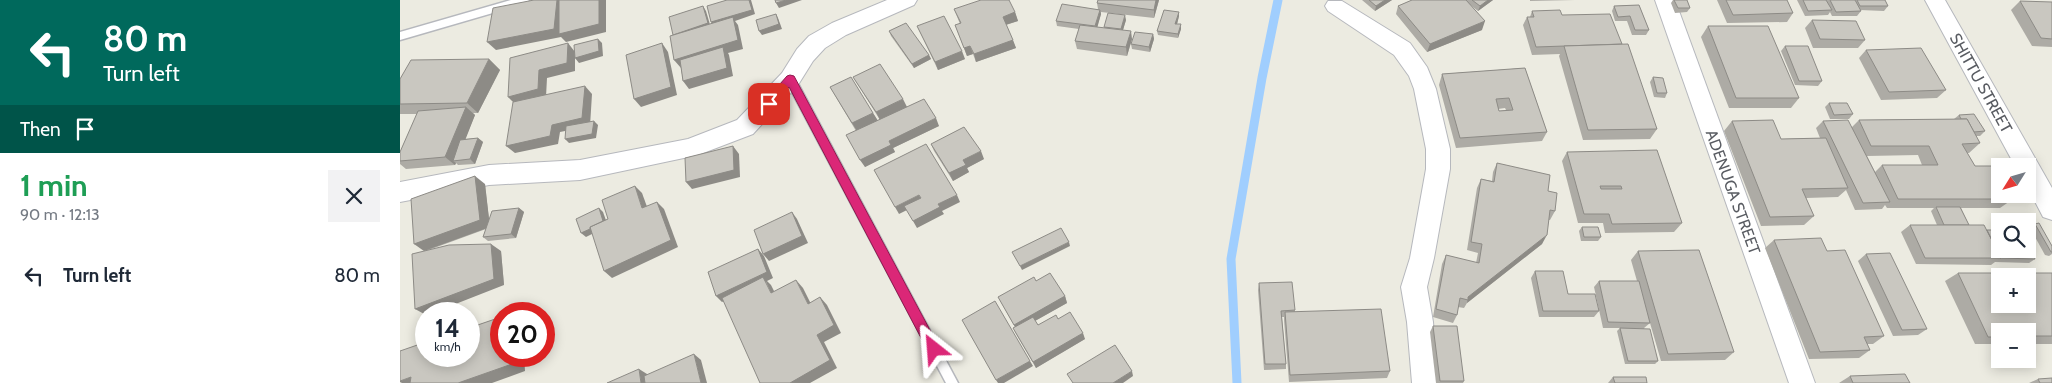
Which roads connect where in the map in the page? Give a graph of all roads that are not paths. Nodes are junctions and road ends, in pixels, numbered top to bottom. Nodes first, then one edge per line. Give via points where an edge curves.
1 (524, 0) edge
2 (906, 0) edge
3 (1665, 0) edge
4 (1935, 0) edge
5 (1335, 6) dead end
6 (400, 36) edge
7 (790, 79) junction
8 (2022, 158) edge
9 (2036, 182) edge
10 (400, 192) edge
11 (2052, 210) edge
12 (952, 382) edge
13 (1425, 383) edge
14 (1802, 383) edge

1 - 6 lane
2 - 7 street via 817,42
3 - 14 street, ADENUGA STREET
4 - 8 street, SHITTU STREET
5 - 13 street via 1402,49 1419,72 1425,89 1438,149 1438,169 1414,287
7 - 10 street via 745,127 690,148 580,170 489,175
7 - 12 lane
9 - 11 street, SHITTU STREET

